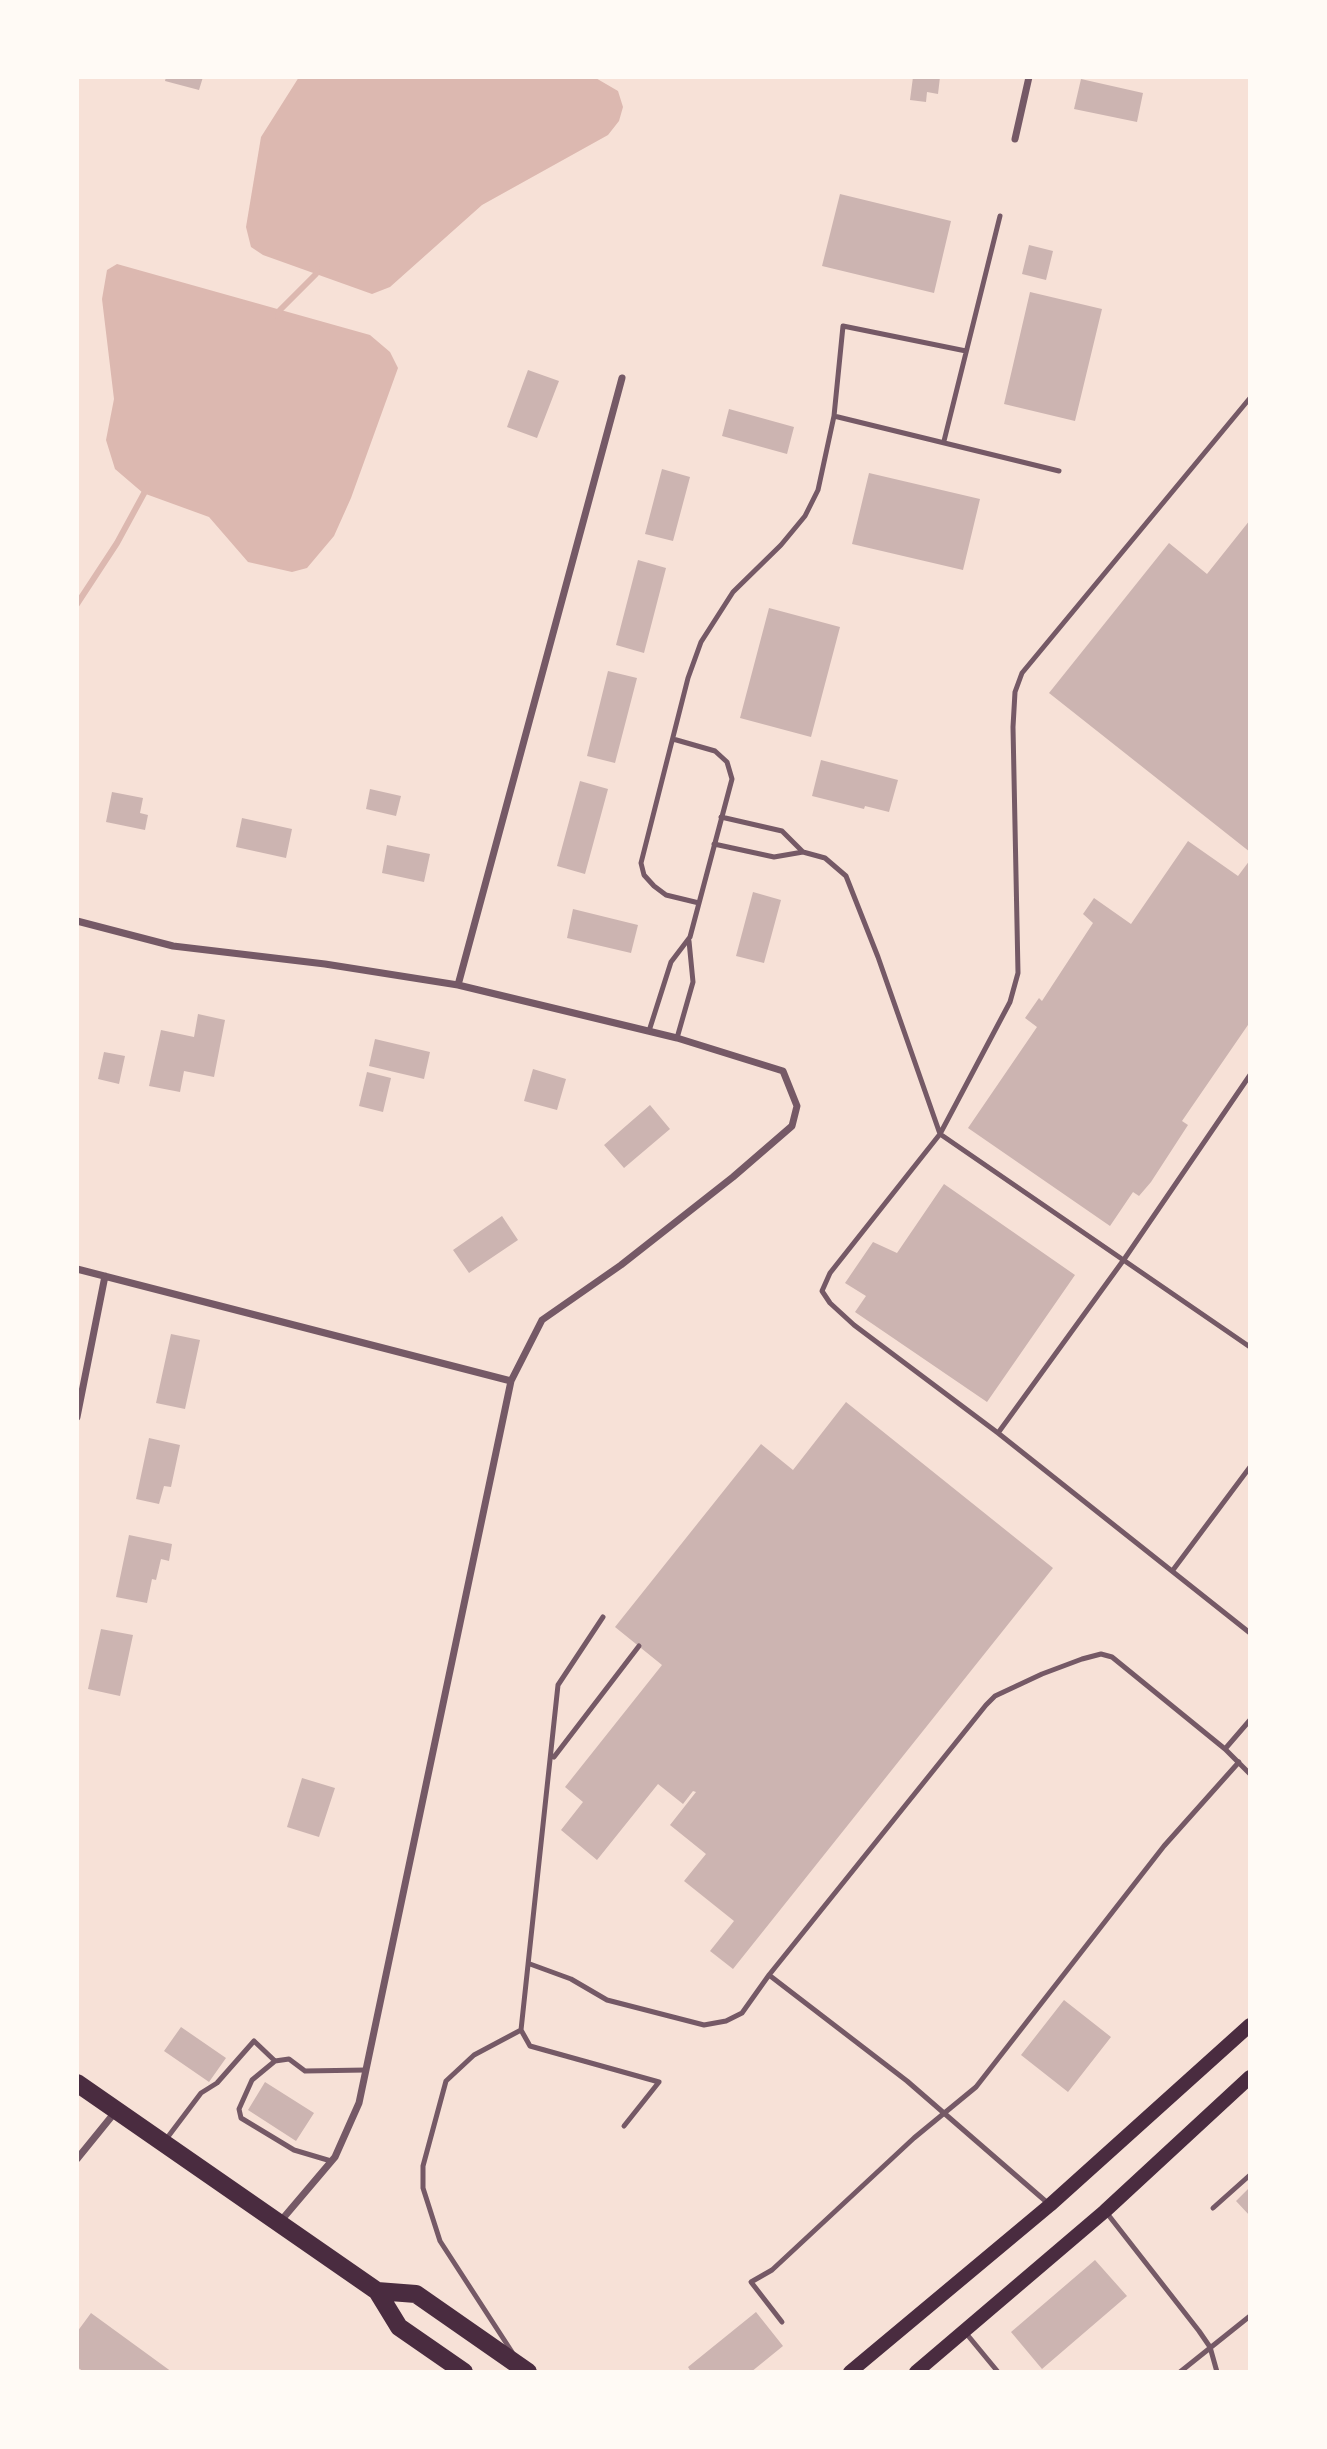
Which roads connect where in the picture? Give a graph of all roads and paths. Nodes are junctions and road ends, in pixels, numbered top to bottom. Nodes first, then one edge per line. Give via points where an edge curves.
1 (1029, 77) edge
2 (1015, 139) dead end
3 (1000, 216) dead end
4 (966, 351) junction
5 (622, 378) dead end
6 (1250, 398) edge
7 (834, 416) junction
8 (944, 441) junction
9 (1059, 471) dead end
10 (673, 740) junction
11 (722, 817) junction
12 (714, 844) junction
13 (803, 852) junction
14 (699, 903) junction
15 (77, 921) edge
16 (689, 941) junction
17 (458, 985) junction
18 (649, 1031) junction
19 (677, 1038) junction
20 (1250, 1075) edge
21 (940, 1134) junction
22 (1125, 1258) junction
23 (77, 1269) edge
24 (105, 1276) junction
25 (1250, 1347) edge
26 (511, 1381) junction
27 (77, 1417) edge
28 (998, 1433) junction
29 (1250, 1467) edge
30 (1173, 1570) junction
31 (603, 1617) dead end
32 (1250, 1633) edge
33 (639, 1646) dead end
34 (1250, 1720) edge
35 (1225, 1749) junction
36 (552, 1759) junction
37 (1239, 1762) junction
38 (1250, 1774) edge
39 (530, 1964) junction
40 (769, 1975) junction
41 (1250, 2025) edge
42 (521, 2030) junction
43 (275, 2061) junction
44 (366, 2070) junction
45 (1250, 2077) edge
46 (77, 2083) edge
47 (116, 2111) junction
48 (945, 2112) junction
49 (624, 2126) dead end
50 (162, 2144) junction
51 (77, 2159) edge
52 (331, 2161) junction
53 (1250, 2175) edge
54 (1051, 2205) junction
55 (1213, 2208) dead end
56 (1105, 2211) junction
57 (279, 2222) junction
58 (377, 2291) junction
59 (1250, 2316) edge
60 (782, 2322) dead end
61 (965, 2332) junction
62 (1210, 2347) junction
63 (525, 2369) edge
64 (464, 2372) edge
65 (850, 2372) edge
66 (916, 2372) edge
67 (998, 2372) edge
68 (1180, 2372) edge
69 (1217, 2372) edge

1 - 2 street
3 - 4 lane
4 - 7 lane via 843,326
4 - 8 lane
5 - 17 street
6 - 21 lane via 1022,673 1015,692 1013,727 1018,973 1010,1002
7 - 8 lane
7 - 10 lane via 818,490 805,516 716,616 688,678
8 - 9 lane
10 - 11 lane via 715,751 727,762 732,779
10 - 14 lane via 641,863 644,876 660,891
11 - 12 lane
11 - 13 lane via 782,831
12 - 13 lane via 774,858
12 - 14 lane
13 - 21 lane via 825,858 846,876
14 - 16 lane
15 - 17 street via 173,946
16 - 18 lane via 671,962
16 - 19 lane via 693,982
17 - 18 street
18 - 19 street
19 - 26 street via 783,1071 797,1105 792,1125 621,1265 542,1320
20 - 22 lane
21 - 22 lane
21 - 28 lane via 830,1273 822,1291 853,1325
22 - 25 lane
22 - 28 lane
23 - 24 street
24 - 26 street
24 - 27 street
26 - 44 street
28 - 30 lane
29 - 30 lane
30 - 32 lane
31 - 36 lane via 558,1685
33 - 36 lane
34 - 35 lane
35 - 37 lane
35 - 40 lane via 1126,1668 1101,1654 1003,1691 986,1705
36 - 39 lane
37 - 38 lane
37 - 48 lane via 1164,1846 976,2087
39 - 40 lane via 571,1979 607,2000 704,2025 742,2013
39 - 42 lane
40 - 48 lane
41 - 54 main road
42 - 49 lane via 530,2046 659,2082
42 - 63 lane via 474,2055 446,2081 428,2141 424,2188 440,2241
43 - 44 lane via 289,2059 305,2071
43 - 50 lane via 254,2041 217,2083 201,2093
43 - 52 lane via 252,2080 239,2109 241,2118 294,2150
44 - 52 street via 359,2103
45 - 56 main road
46 - 47 main road
47 - 50 main road
47 - 51 street
48 - 54 lane
48 - 60 lane via 772,2270 751,2282
50 - 57 main road
52 - 57 street
53 - 55 lane
54 - 65 main road
56 - 61 main road
56 - 62 lane
57 - 58 main road
58 - 63 main road via 416,2294
58 - 64 main road via 399,2327
59 - 62 lane
61 - 66 main road
61 - 67 lane
62 - 68 lane
62 - 69 lane

